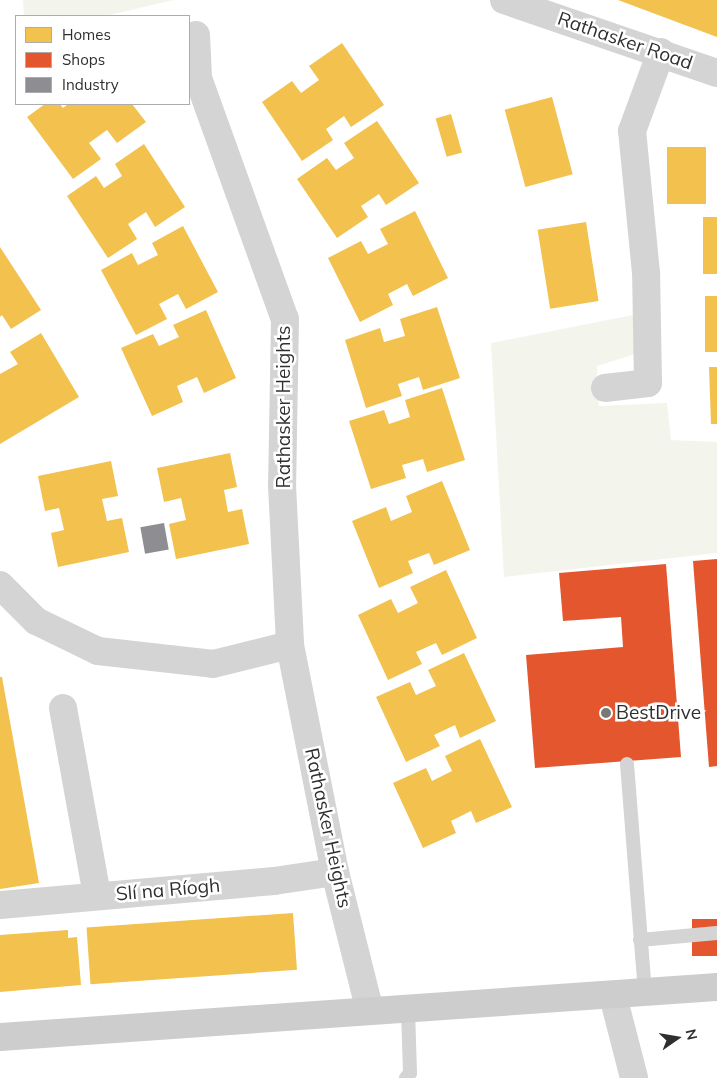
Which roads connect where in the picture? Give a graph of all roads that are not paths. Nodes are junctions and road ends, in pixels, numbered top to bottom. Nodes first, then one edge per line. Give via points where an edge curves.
1 (504, 0) edge
2 (196, 35) dead end
3 (661, 52) junction
4 (717, 73) edge
5 (605, 388) dead end
6 (0, 585) edge
7 (290, 645) junction
8 (64, 708) dead end
9 (627, 764) dead end
10 (335, 872) junction
11 (97, 895) junction
12 (0, 905) edge
13 (717, 934) edge
14 (640, 940) junction
15 (717, 988) edge
16 (644, 994) junction
17 (613, 996) junction
18 (408, 1009) junction
19 (370, 1011) junction
20 (0, 1037) edge
21 (410, 1076) edge
22 (634, 1078) edge

1 - 3 street, Rathasker Road
2 - 7 street, Rathasker Heights via 198,78 285,319 282,485
3 - 4 street, Rathasker Road
3 - 5 street via 632,131 646,273 648,383
6 - 7 street via 36,621 98,651 213,664
7 - 10 street, Rathasker Heights
8 - 11 street
9 - 14 lane
10 - 11 street, Slí na Ríogh via 274,881
10 - 19 street, Rathasker Heights
11 - 12 street, Slí na Ríogh
13 - 14 lane
14 - 16 lane
15 - 16 main road
16 - 17 main road
17 - 18 main road
17 - 22 street
18 - 19 main road
18 - 21 lane
19 - 20 main road

